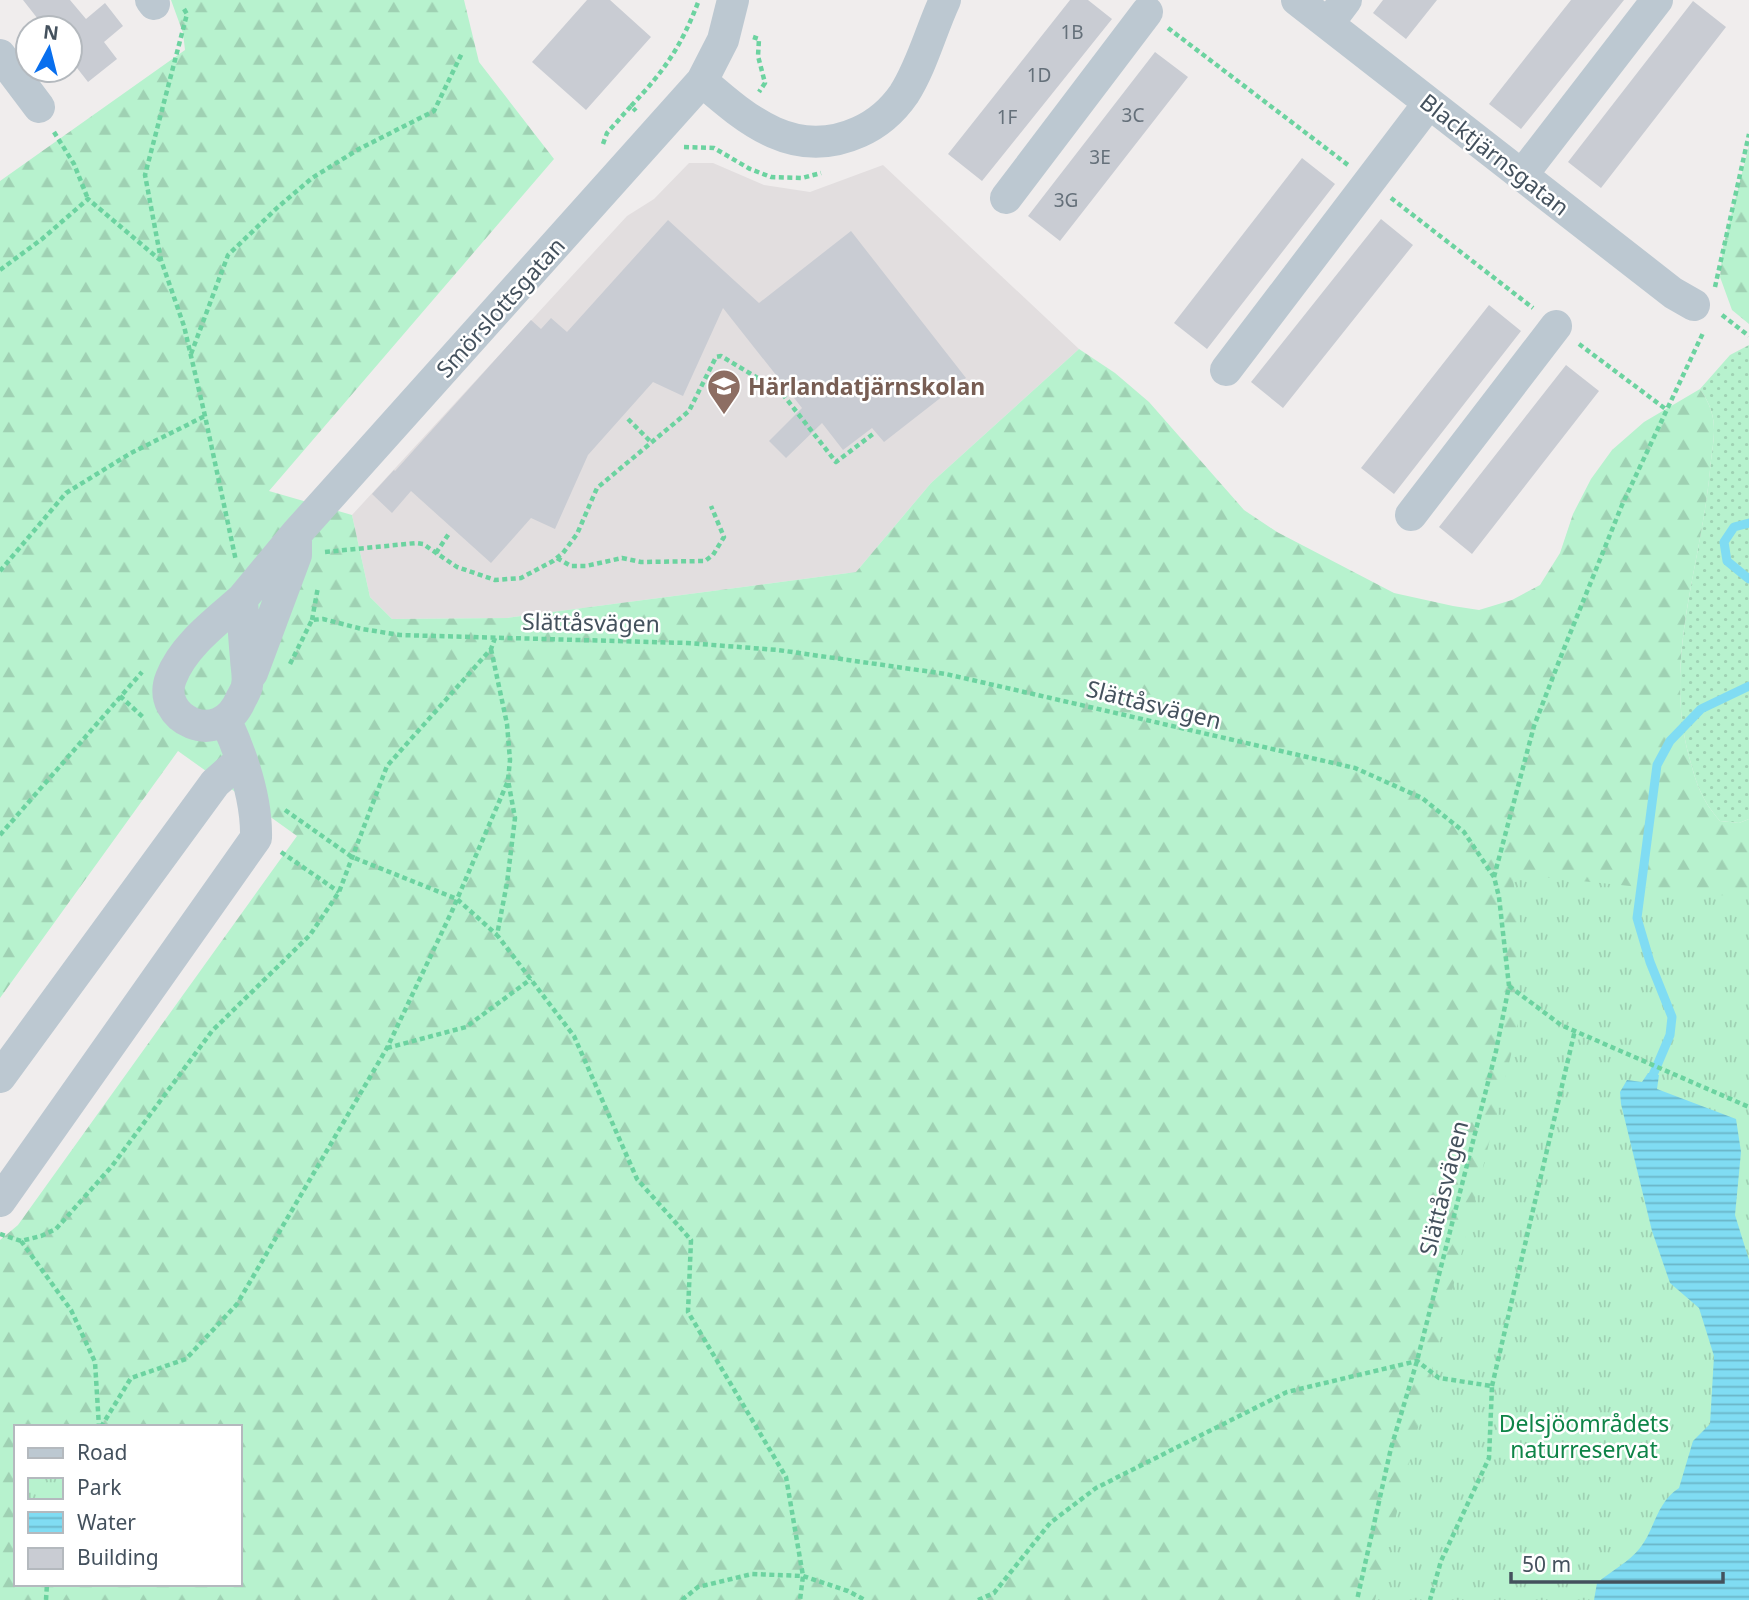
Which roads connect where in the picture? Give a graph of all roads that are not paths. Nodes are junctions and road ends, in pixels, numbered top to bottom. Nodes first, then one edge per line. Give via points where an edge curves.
1 (733, 0) edge
2 (945, 0) edge
3 (1297, 0) edge
4 (1657, 0) edge
5 (1147, 12) road end
6 (1337, 12) edge
7 (0, 55) edge
8 (702, 81) junction
9 (1429, 103) junction
10 (39, 107) road end
11 (1522, 176) junction
12 (1006, 198) dead end
13 (1708, 310) road end
14 (1556, 326) road end
15 (1226, 370) dead end
16 (1411, 515) dead end
17 (296, 544) junction
18 (242, 599) junction
19 (247, 685) junction
20 (226, 721) junction
21 (241, 760) junction
22 (0, 1077) edge
23 (0, 1201) edge

1 - 8 street, Smörslottsgatan via 723,40
2 - 8 street via 904,93 872,126 848,137 805,142 783,137 745,116
3 - 6 street, Blacktjärnsgatan
4 - 11 street
5 - 12 street
6 - 9 street, Blacktjärnsgatan
7 - 10 street
8 - 17 street, Smörslottsgatan
9 - 11 street, Blacktjärnsgatan
9 - 15 street
11 - 13 street, Blacktjärnsgatan via 1673,293
14 - 16 street
17 - 18 street, Smörslottsgatan
17 - 19 street
18 - 19 street
18 - 20 street, Smörslottsgatan via 181,659 169,684 173,707 191,724 209,727
19 - 20 street via 236,711
20 - 21 street
21 - 22 street via 215,783
21 - 23 street via 257,818 256,838

